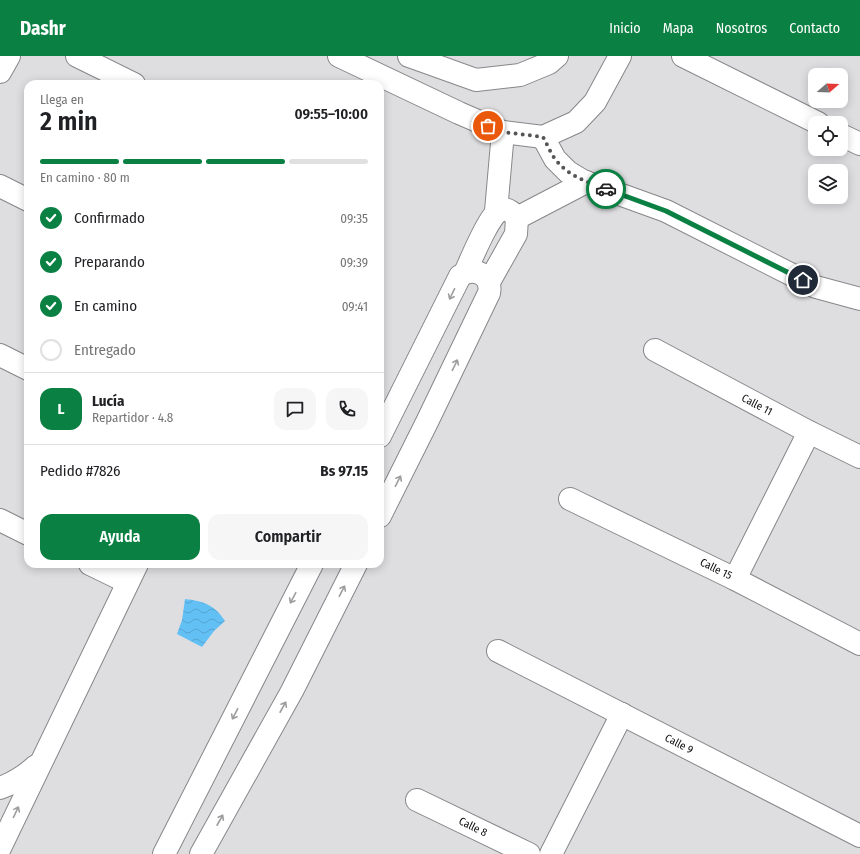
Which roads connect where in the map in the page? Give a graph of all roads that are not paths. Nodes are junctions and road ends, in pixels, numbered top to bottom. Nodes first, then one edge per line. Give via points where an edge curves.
1 (9, 56) edge
2 (78, 56) edge
3 (409, 56) edge
4 (557, 56) edge
5 (620, 56) edge
6 (683, 56) edge
7 (342, 57) edge
8 (0, 72) edge
9 (126, 80) edge
10 (808, 118) edge
11 (503, 132) junction
12 (543, 137) junction
13 (848, 138) edge
14 (860, 144) edge
15 (586, 182) junction
16 (0, 186) edge
17 (24, 198) edge
18 (496, 211) junction
19 (517, 218) junction
20 (465, 273) junction
21 (488, 282) junction
22 (860, 299) edge
23 (655, 350) dead end
24 (0, 355) edge
25 (24, 367) edge
26 (397, 405) junction
27 (427, 422) junction
28 (384, 429) edge
29 (809, 432) junction
30 (860, 457) edge
31 (570, 499) dead end
32 (384, 508) edge
33 (0, 520) edge
34 (24, 532) edge
35 (109, 568) edge
36 (310, 568) edge
37 (354, 568) edge
38 (132, 573) edge
39 (735, 578) junction
40 (860, 644) edge
41 (498, 651) dead end
42 (622, 714) junction
43 (40, 763) junction
44 (0, 788) edge
45 (417, 800) dead end
46 (176, 832) junction
47 (860, 836) edge
48 (0, 848) edge
49 (202, 851) edge
50 (164, 854) edge
51 (529, 854) edge
52 (551, 854) edge

1 - 8 street
2 - 9 street
3 - 4 street via 476,80 520,76 549,64
5 - 12 street via 595,102 576,122
6 - 10 street
7 - 11 street
11 - 12 street
11 - 18 street
12 - 15 street via 555,159 568,172
13 - 14 street
15 - 19 street
15 - 22 street via 666,211 816,287
16 - 17 street
18 - 19 street via 502,208
18 - 20 street
19 - 21 street via 516,234
20 - 21 street via 474,271 485,277
20 -> 26 street via 460,276
27 -> 21 street via 489,293
23 - 29 street, Calle 11
24 - 25 street
26 - 27 street
26 - 28 street
32 -> 27 street
29 - 30 street, Calle 11
29 - 39 street
31 - 39 street, Calle 15
33 - 34 street
35 - 38 street
36 -> 46 street
49 -> 37 street via 292,691
38 - 43 street
39 - 40 street, Calle 15
41 - 42 street, Calle 9
42 - 47 street, Calle 9
42 - 52 street
43 - 44 street via 13,784
48 -> 43 street
45 - 51 street, Calle 8
46 - 49 street
46 - 50 street

